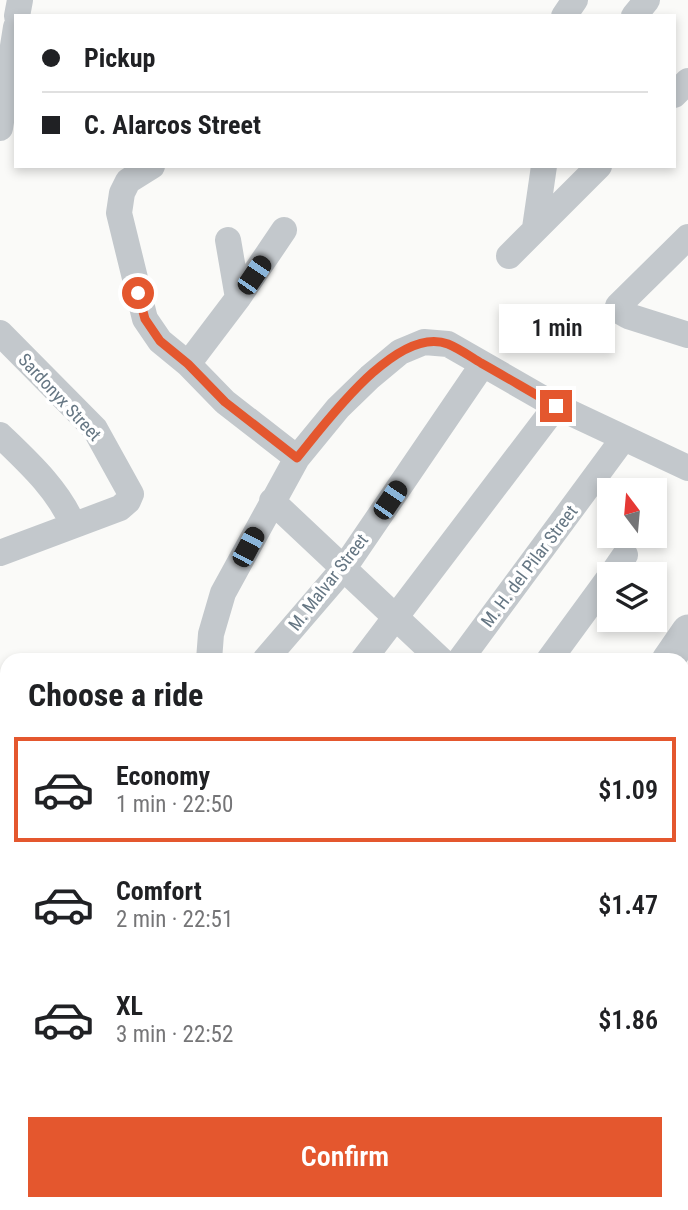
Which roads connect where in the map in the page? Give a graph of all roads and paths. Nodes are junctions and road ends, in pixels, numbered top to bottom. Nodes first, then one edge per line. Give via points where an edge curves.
1 (647, 0) edge
2 (636, 14) edge
3 (14, 40) edge
4 (0, 128) edge
5 (149, 168) edge
6 (544, 168) edge
7 (598, 168) edge
8 (535, 228) junction
9 (285, 230) dead end
10 (688, 237) edge
11 (228, 240) dead end
12 (509, 256) dead end
13 (238, 299) junction
14 (0, 333) edge
15 (688, 335) edge
16 (188, 364) junction
17 (483, 364) junction
18 (556, 406) junction
19 (0, 435) edge
20 (623, 439) junction
21 (297, 458) junction
22 (688, 468) edge
23 (272, 501) junction
24 (73, 525) junction
25 (0, 553) edge
26 (344, 568) junction
27 (597, 594) edge
28 (396, 618) junction
29 (688, 631) edge
30 (210, 653) edge
31 (271, 653) edge
32 (368, 653) edge
33 (434, 653) edge
34 (465, 653) edge
35 (555, 653) edge
36 (672, 653) edge

1 - 2 street
3 - 4 street
5 - 16 street via 128,181 122,193 122,232 145,319 160,341
6 - 8 street
7 - 8 street
8 - 12 street
9 - 13 street
10 - 15 street via 618,306 628,316
11 - 13 street
13 - 16 street
14 - 24 street, Sardonyx Street via 95,429 131,494 120,508
16 - 21 street via 225,402
17 - 18 street
17 - 21 street via 448,344 436,341 411,346 346,400
17 - 26 street, M. Malvar Street
18 - 20 street
18 - 28 street
19 - 24 street via 31,465
20 - 22 street
20 - 34 street, M. H. del Pilar Street
21 - 23 street
23 - 26 street
23 - 30 street via 223,593
24 - 25 street
26 - 28 street
26 - 31 street, M. Malvar Street
27 - 35 street
28 - 32 street
28 - 33 street
29 - 36 street

